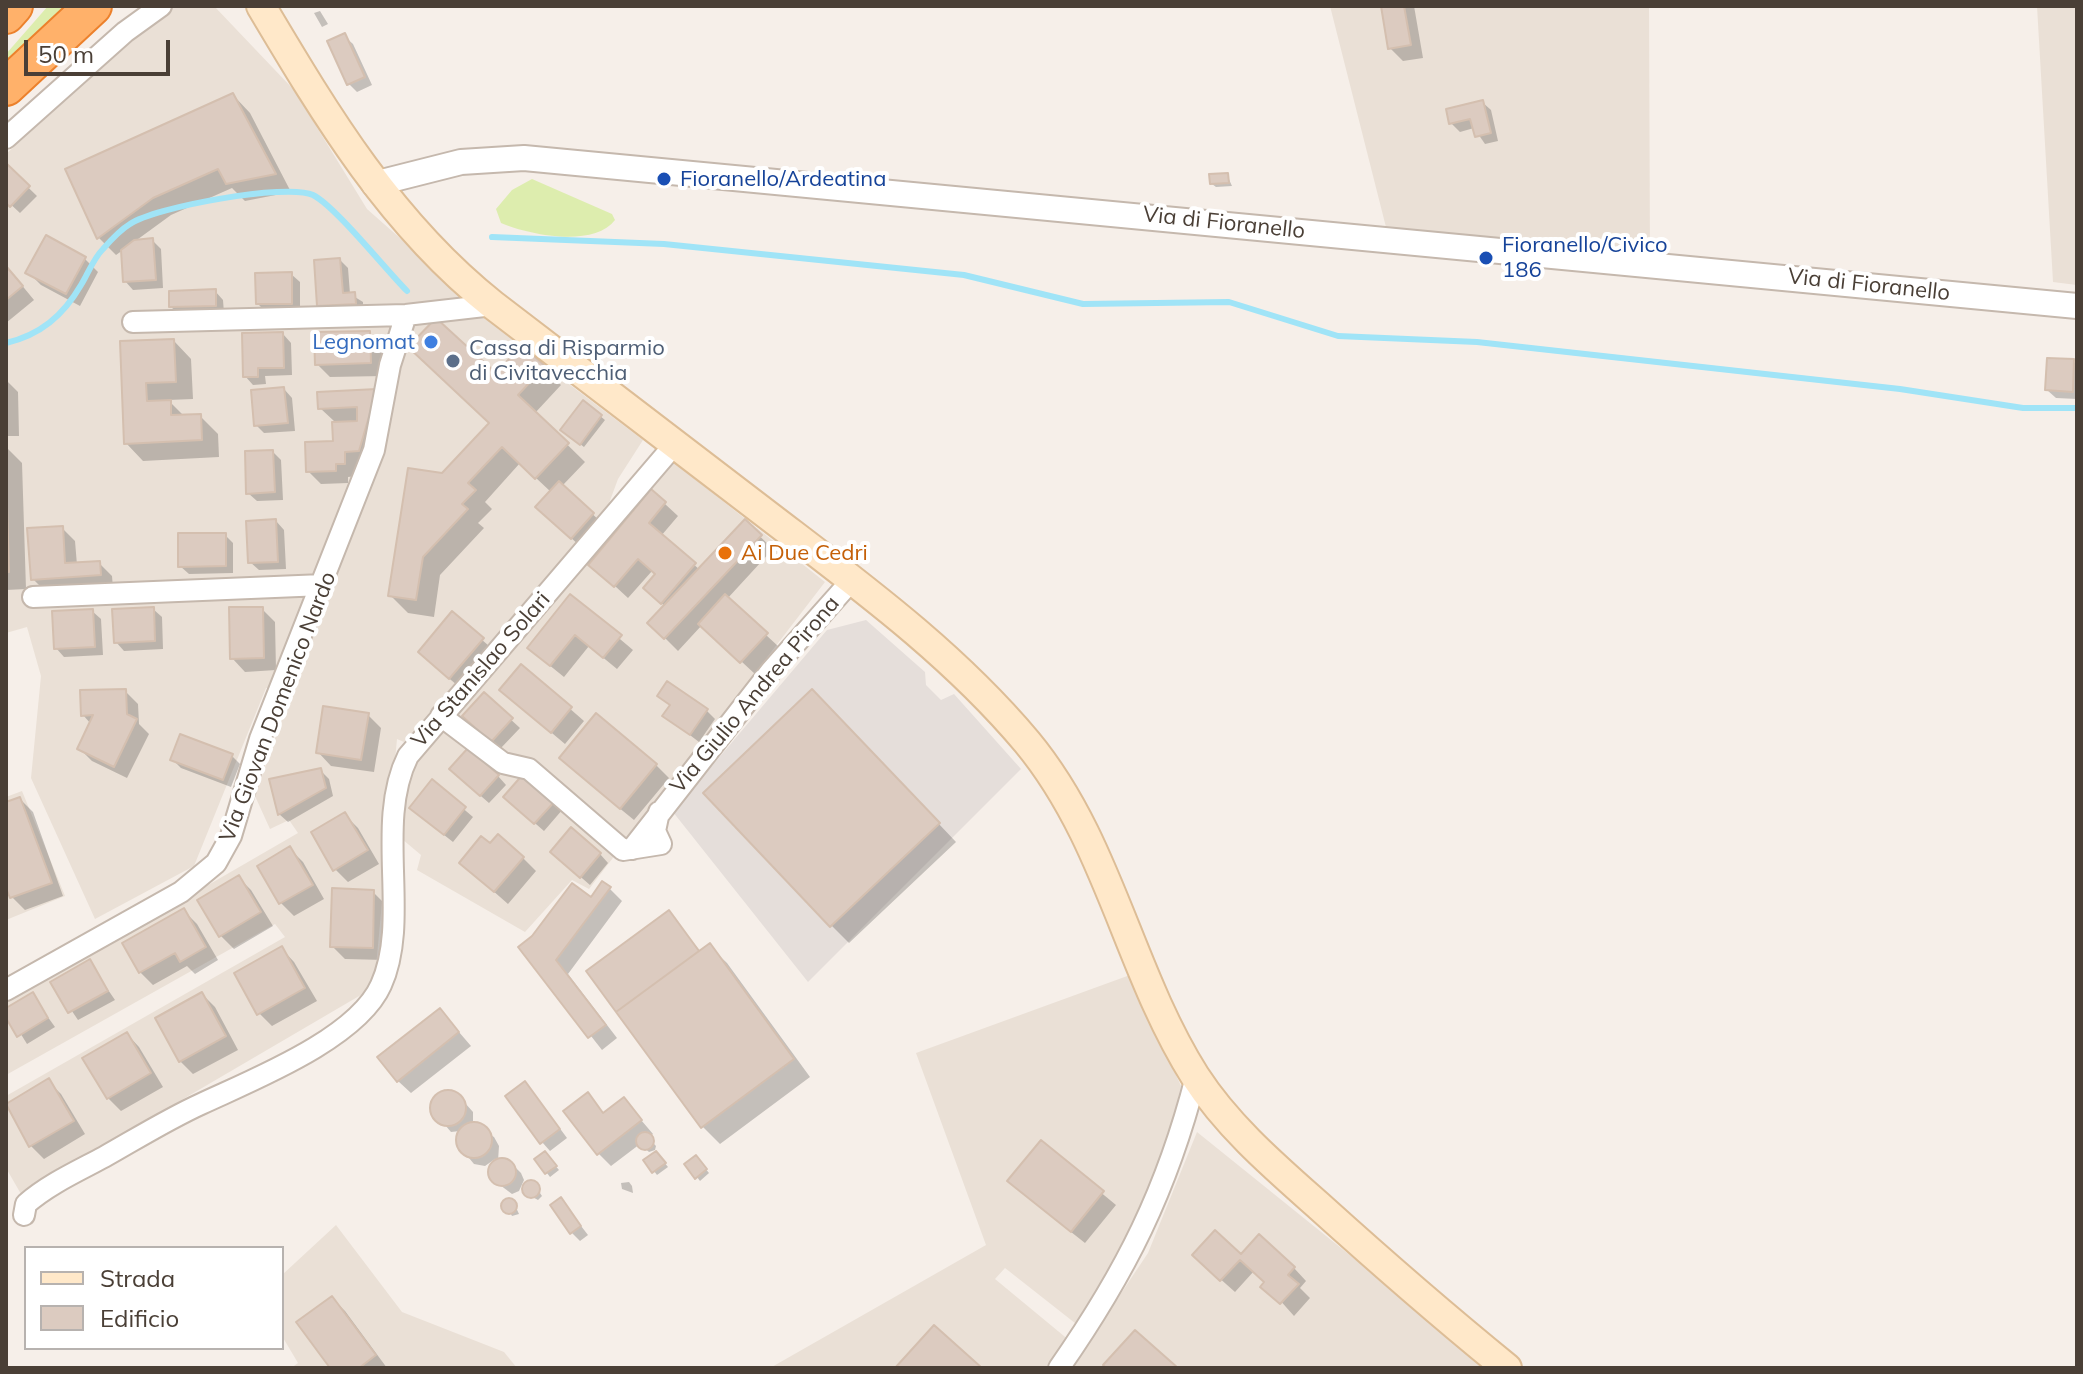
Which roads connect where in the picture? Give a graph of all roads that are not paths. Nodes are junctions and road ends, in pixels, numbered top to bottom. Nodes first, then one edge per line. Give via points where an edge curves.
1 (14, 6) edge
2 (93, 6) edge
3 (161, 6) edge
4 (261, 6) edge
5 (6, 15) edge
6 (6, 87) edge
7 (6, 138) edge
8 (374, 184) junction
9 (493, 305) junction
10 (2077, 306) edge
11 (406, 315) junction
12 (133, 322) dead end
13 (675, 444) junction
14 (852, 580) junction
15 (323, 585) junction
16 (33, 597) dead end
17 (441, 716) junction
18 (6, 990) edge
19 (1196, 1077) junction
20 (24, 1215) dead end
21 (1059, 1368) edge
22 (1507, 1368) edge

1 - 5 highway
2 - 6 highway
3 - 7 street
4 - 8 main road
8 - 9 main road via 432,253
8 - 10 street, Via di Fioranello via 461,162 524,158
9 - 11 street
9 - 13 main road
11 - 12 street
11 - 15 street, Via Giovan Domenico Nardo via 390,365 378,440
13 - 14 main road
13 - 17 street, Via Stanislao Solari
14 - 17 street, Via Giulio Andrea Pirona via 771,671 659,812 655,831 661,844 623,850 616,846 529,769 503,763
14 - 19 main road via 994,704 1058,784 1097,855
15 - 16 street
15 - 18 street, Via Giovan Domenico Nardo via 260,739 231,836 216,863 181,892
17 - 20 street, Via Stanislao Solari via 408,756 399,778 388,962 380,989 367,1006 270,1074 191,1108 65,1178 26,1204
19 - 21 street via 1154,1208 1115,1282
19 - 22 main road via 1261,1154

